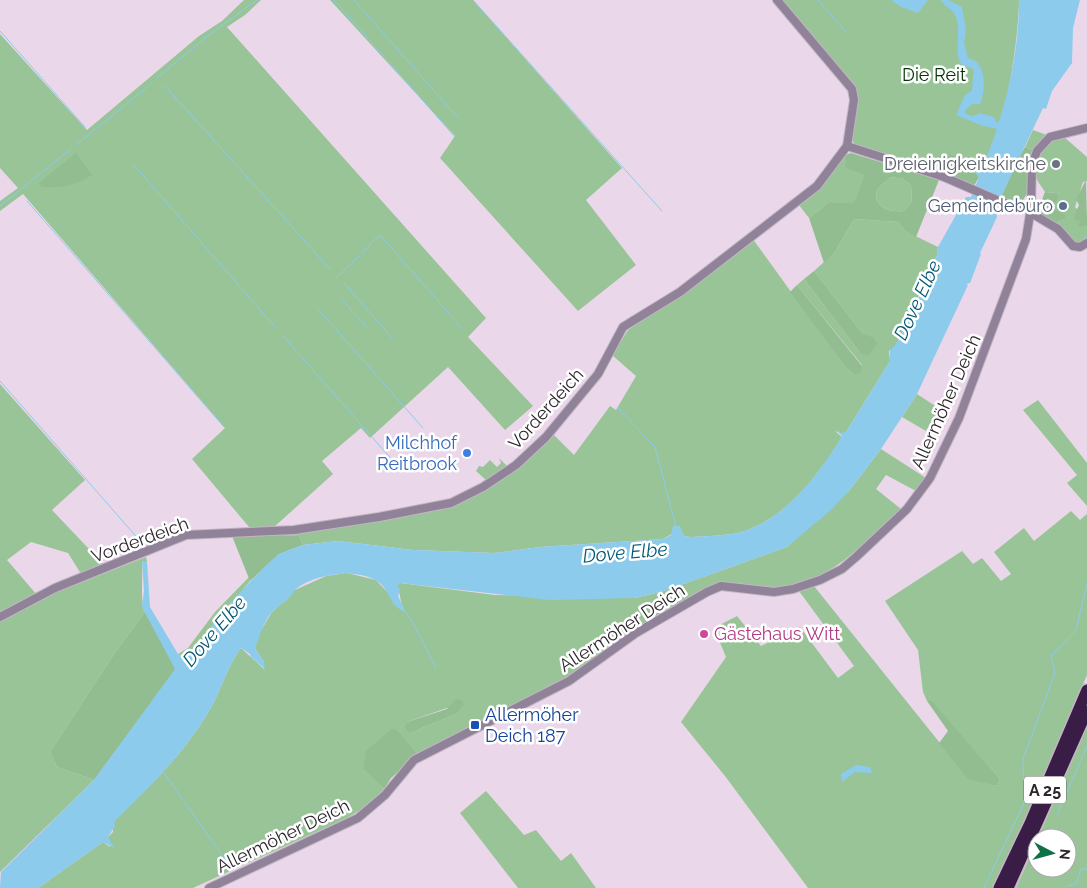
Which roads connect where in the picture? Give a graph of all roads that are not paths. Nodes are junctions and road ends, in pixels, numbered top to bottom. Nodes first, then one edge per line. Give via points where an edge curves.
1 (777, 0) edge
2 (1087, 128) edge
3 (847, 146) junction
4 (1031, 210) junction
5 (1087, 243) edge
6 (0, 617) edge
7 (1087, 690) edge
8 (1087, 712) edge
9 (209, 888) edge
10 (999, 888) edge
11 (1008, 888) edge

1 - 3 street, Vorderdeich via 852,89 854,100
2 - 4 street, Allermöher Deich via 1056,134 1043,143 1032,165
3 - 4 street
3 - 6 street, Vorderdeich via 820,183 804,198 680,292 624,327 598,374 546,437 516,465 483,487 443,505 353,522 294,530 186,535 55,588
4 - 5 street via 1058,229 1073,246
4 - 9 street, Allermöher Deich via 1019,262 948,444 930,478 907,509 842,569 793,589 774,592 721,586 707,592 636,632 569,681 414,760 385,795 358,818
7 - 10 highway, A 25
8 - 11 highway, A 25

